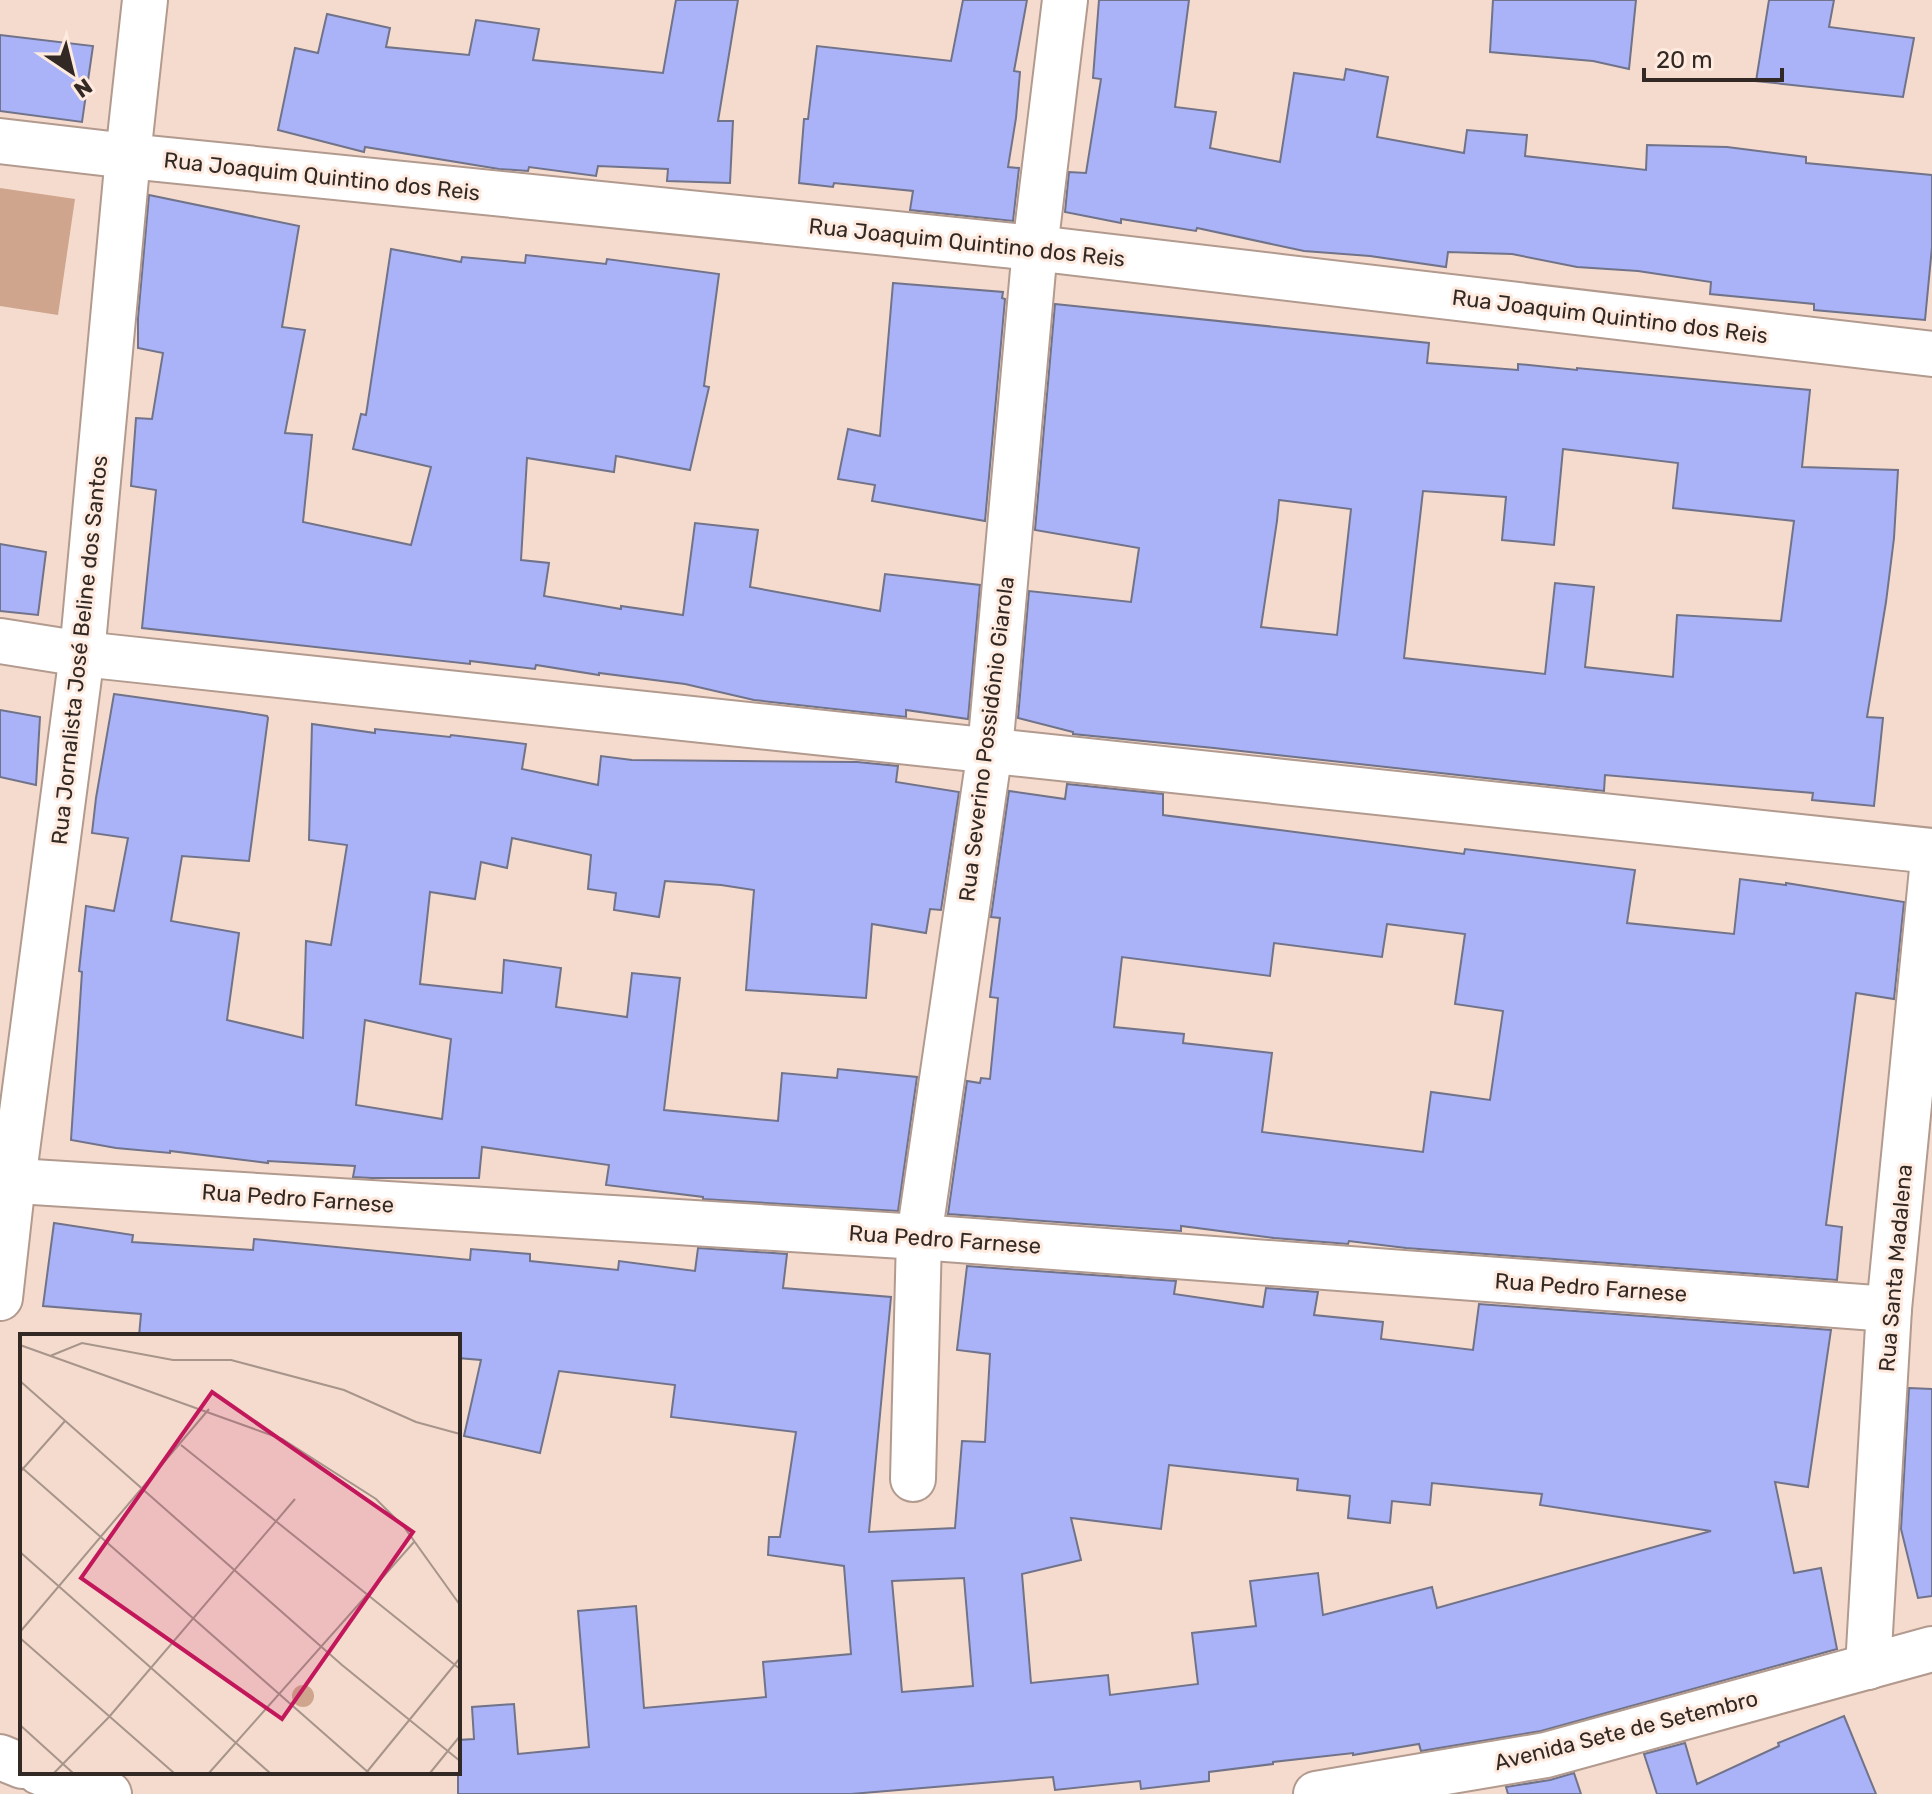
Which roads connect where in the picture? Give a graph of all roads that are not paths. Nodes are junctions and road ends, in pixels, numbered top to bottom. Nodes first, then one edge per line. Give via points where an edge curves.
1 (145, 0) edge
2 (1065, 0) edge
3 (0, 141) edge
4 (128, 156) junction
5 (1035, 248) junction
6 (1932, 354) edge
7 (0, 641) edge
8 (82, 654) junction
9 (990, 750) junction
10 (1932, 851) edge
11 (1932, 869) edge
12 (7, 1180) edge
13 (919, 1237) junction
14 (0, 1298) edge
15 (1889, 1309) junction
16 (913, 1479) dead end
17 (1932, 1649) edge
18 (1868, 1667) junction
19 (0, 1757) edge
20 (20, 1765) edge
21 (44, 1774) edge
22 (109, 1794) edge
23 (1316, 1794) edge

1 - 4 street, Rua Jornalista José Beline dos Santos
2 - 5 street, Rua Severino Possidônio Giarola
3 - 4 street, Rua Joaquim Quintino dos Reis
4 - 5 street, Rua Joaquim Quintino dos Reis
4 - 8 street, Rua Jornalista José Beline dos Santos
5 - 6 street, Rua Joaquim Quintino dos Reis
5 - 9 street, Rua Severino Possidônio Giarola
7 - 8 street
8 - 9 street
8 - 12 street, Rua Jornalista José Beline dos Santos
9 - 10 street
9 - 13 street, Rua Severino Possidônio Giarola
11 - 15 street, Rua Santa Madalena
12 - 13 street, Rua Pedro Farnese
12 - 14 street, Rua Jornalista José Beline dos Santos
13 - 15 street, Rua Pedro Farnese
13 - 16 street, Rua Severino Possidônio Giarola
15 - 18 street, Rua Santa Madalena
17 - 18 street, Avenida Sete de Setembro
18 - 23 street, Avenida Sete de Setembro via 1546,1755
19 - 20 street
21 - 22 street

